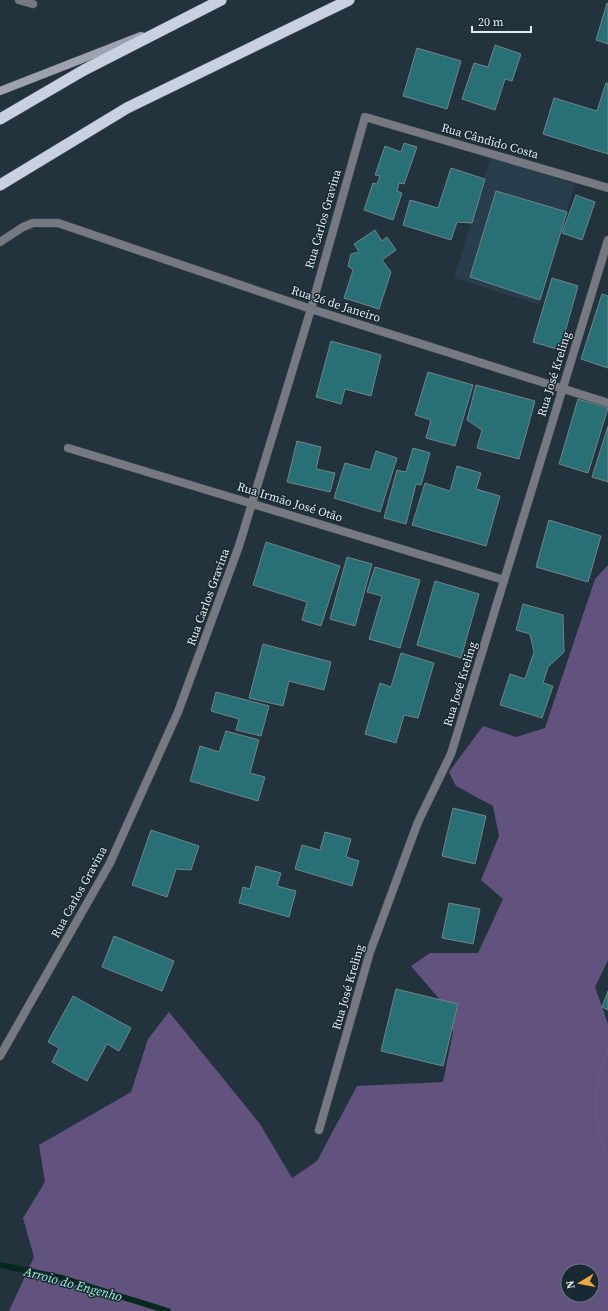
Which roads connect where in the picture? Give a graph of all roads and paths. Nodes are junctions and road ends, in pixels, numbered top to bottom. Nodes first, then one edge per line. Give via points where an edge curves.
1 (19, 0) edge
2 (221, 0) edge
3 (349, 0) edge
4 (33, 4) dead end
5 (165, 27) junction
6 (0, 91) edge
7 (365, 117) joint
8 (0, 119) edge
9 (0, 184) edge
10 (608, 188) edge
11 (608, 240) edge
12 (0, 242) edge
13 (311, 309) junction
14 (562, 389) junction
15 (608, 404) edge
16 (68, 448) dead end
17 (252, 503) junction
18 (504, 580) junction
19 (608, 1051) edge
20 (0, 1056) edge
21 (319, 1130) dead end
22 (608, 1156) edge

1 - 4 street
2 - 5 highway
3 - 9 highway via 127,108
5 - 6 main road
5 - 8 highway
7 - 10 street, Rua Cândido Costa
7 - 13 street, Rua Carlos Gravina
11 - 14 street, Rua José Kreling
12 - 13 street, Rua 26 de Janeiro via 33,223 58,223
13 - 14 street, Rua 26 de Janeiro
13 - 17 street, Rua Carlos Gravina
14 - 15 street, Rua 26 de Janeiro
14 - 18 street, Rua José Kreling
16 - 17 street, Rua Irmão José Otão
17 - 18 street, Rua Irmão José Otão
17 - 20 street, Rua Carlos Gravina via 239,546 178,712 110,863
18 - 21 street, Rua José Kreling via 451,754 418,822 370,952
19 - 22 path via 598,1080 596,1108 600,1133

